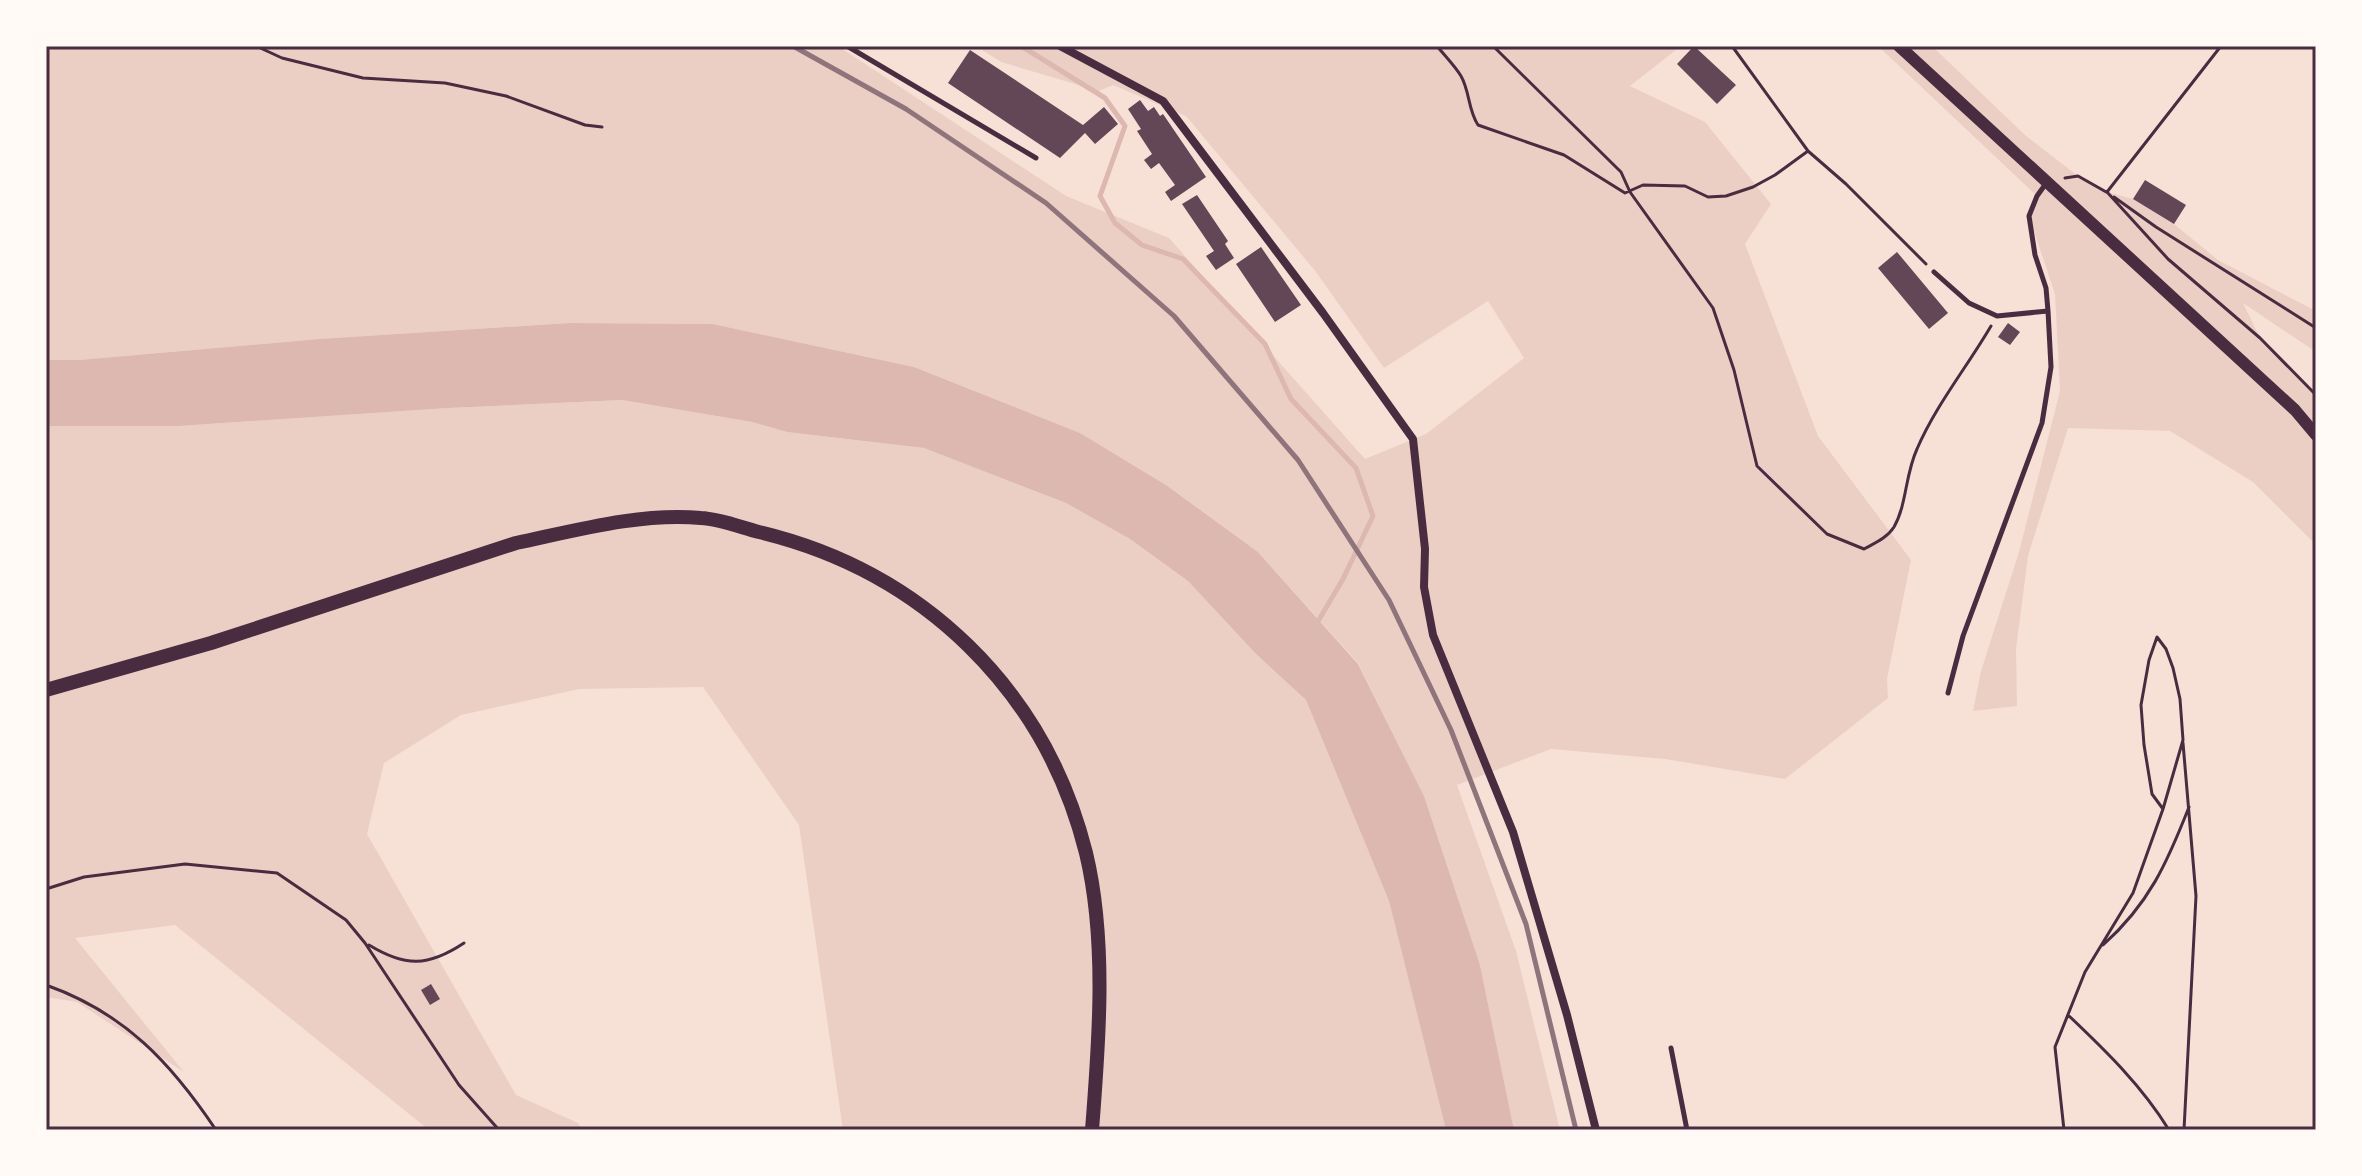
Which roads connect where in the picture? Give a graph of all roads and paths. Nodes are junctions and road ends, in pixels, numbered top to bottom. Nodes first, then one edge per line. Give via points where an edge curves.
1 (256, 46) edge
2 (847, 46) edge
3 (1060, 46) edge
4 (1437, 46) edge
5 (1493, 46) edge
6 (1732, 46) edge
7 (1899, 46) edge
8 (2221, 46) edge
9 (602, 127) dead end
10 (1808, 151) junction
11 (1036, 158) dead end
12 (2048, 182) junction
13 (1630, 192) junction
14 (2107, 192) junction
15 (1934, 272) joint
16 (2048, 311) junction
17 (1997, 316) junction
18 (2316, 328) edge
19 (2316, 395) edge
20 (2316, 435) edge
21 (46, 690) edge
22 (1948, 693) dead end
23 (2183, 740) junction
24 (2190, 804) junction
25 (2163, 809) junction
26 (46, 889) edge
27 (365, 943) junction
28 (464, 943) dead end
29 (2100, 948) junction
30 (46, 985) edge
31 (2068, 1015) junction
32 (1671, 1048) dead end
33 (216, 1130) edge
34 (499, 1130) edge
35 (1092, 1130) edge
36 (1596, 1130) edge
37 (1687, 1130) edge
38 (2064, 1130) edge
39 (2169, 1130) edge
40 (2184, 1130) edge

1 - 9 path via 282,58 363,78 445,83 506,96
2 - 11 lane
3 - 36 street via 1163,101 1413,439 1424,587 1433,635 1513,832
4 - 13 path via 1461,77 1478,125 1564,155 1618,191
5 - 13 path via 1621,172
6 - 10 path
7 - 12 street
8 - 14 path
10 - 13 path via 1775,175 1726,196 1708,197 1685,186 1640,185
10 - 15 path
12 - 14 path via 2078,176
12 - 16 lane via 2029,216
12 - 20 street
13 - 17 path via 1713,308 1757,466 1827,534 1853,546 1864,549 1891,531 1901,513 1916,449
14 - 18 path
14 - 19 path via 2168,259 2260,338
15 - 17 lane via 1969,303
16 - 17 lane
16 - 22 lane via 2051,367 2042,423 1963,636
21 - 35 main road via 211,643 516,543 630,520 701,518 804,542 855,564 919,603 986,664 1040,738 1073,810 1094,901 1098,955
23 - 24 path
23 - 25 path
23 - 25 path via 2173,668 2157,637 2141,705 2152,794
24 - 29 path via 2167,864 2128,922
24 - 40 path via 2196,896
25 - 29 path via 2133,893
26 - 27 path via 84,877 185,864 277,873 346,920
27 - 28 path via 412,964 447,955
27 - 34 path via 459,1085
29 - 31 path
30 - 33 path via 94,1006 148,1044
31 - 38 path via 2055,1047
31 - 39 path via 2117,1061
32 - 37 lane

